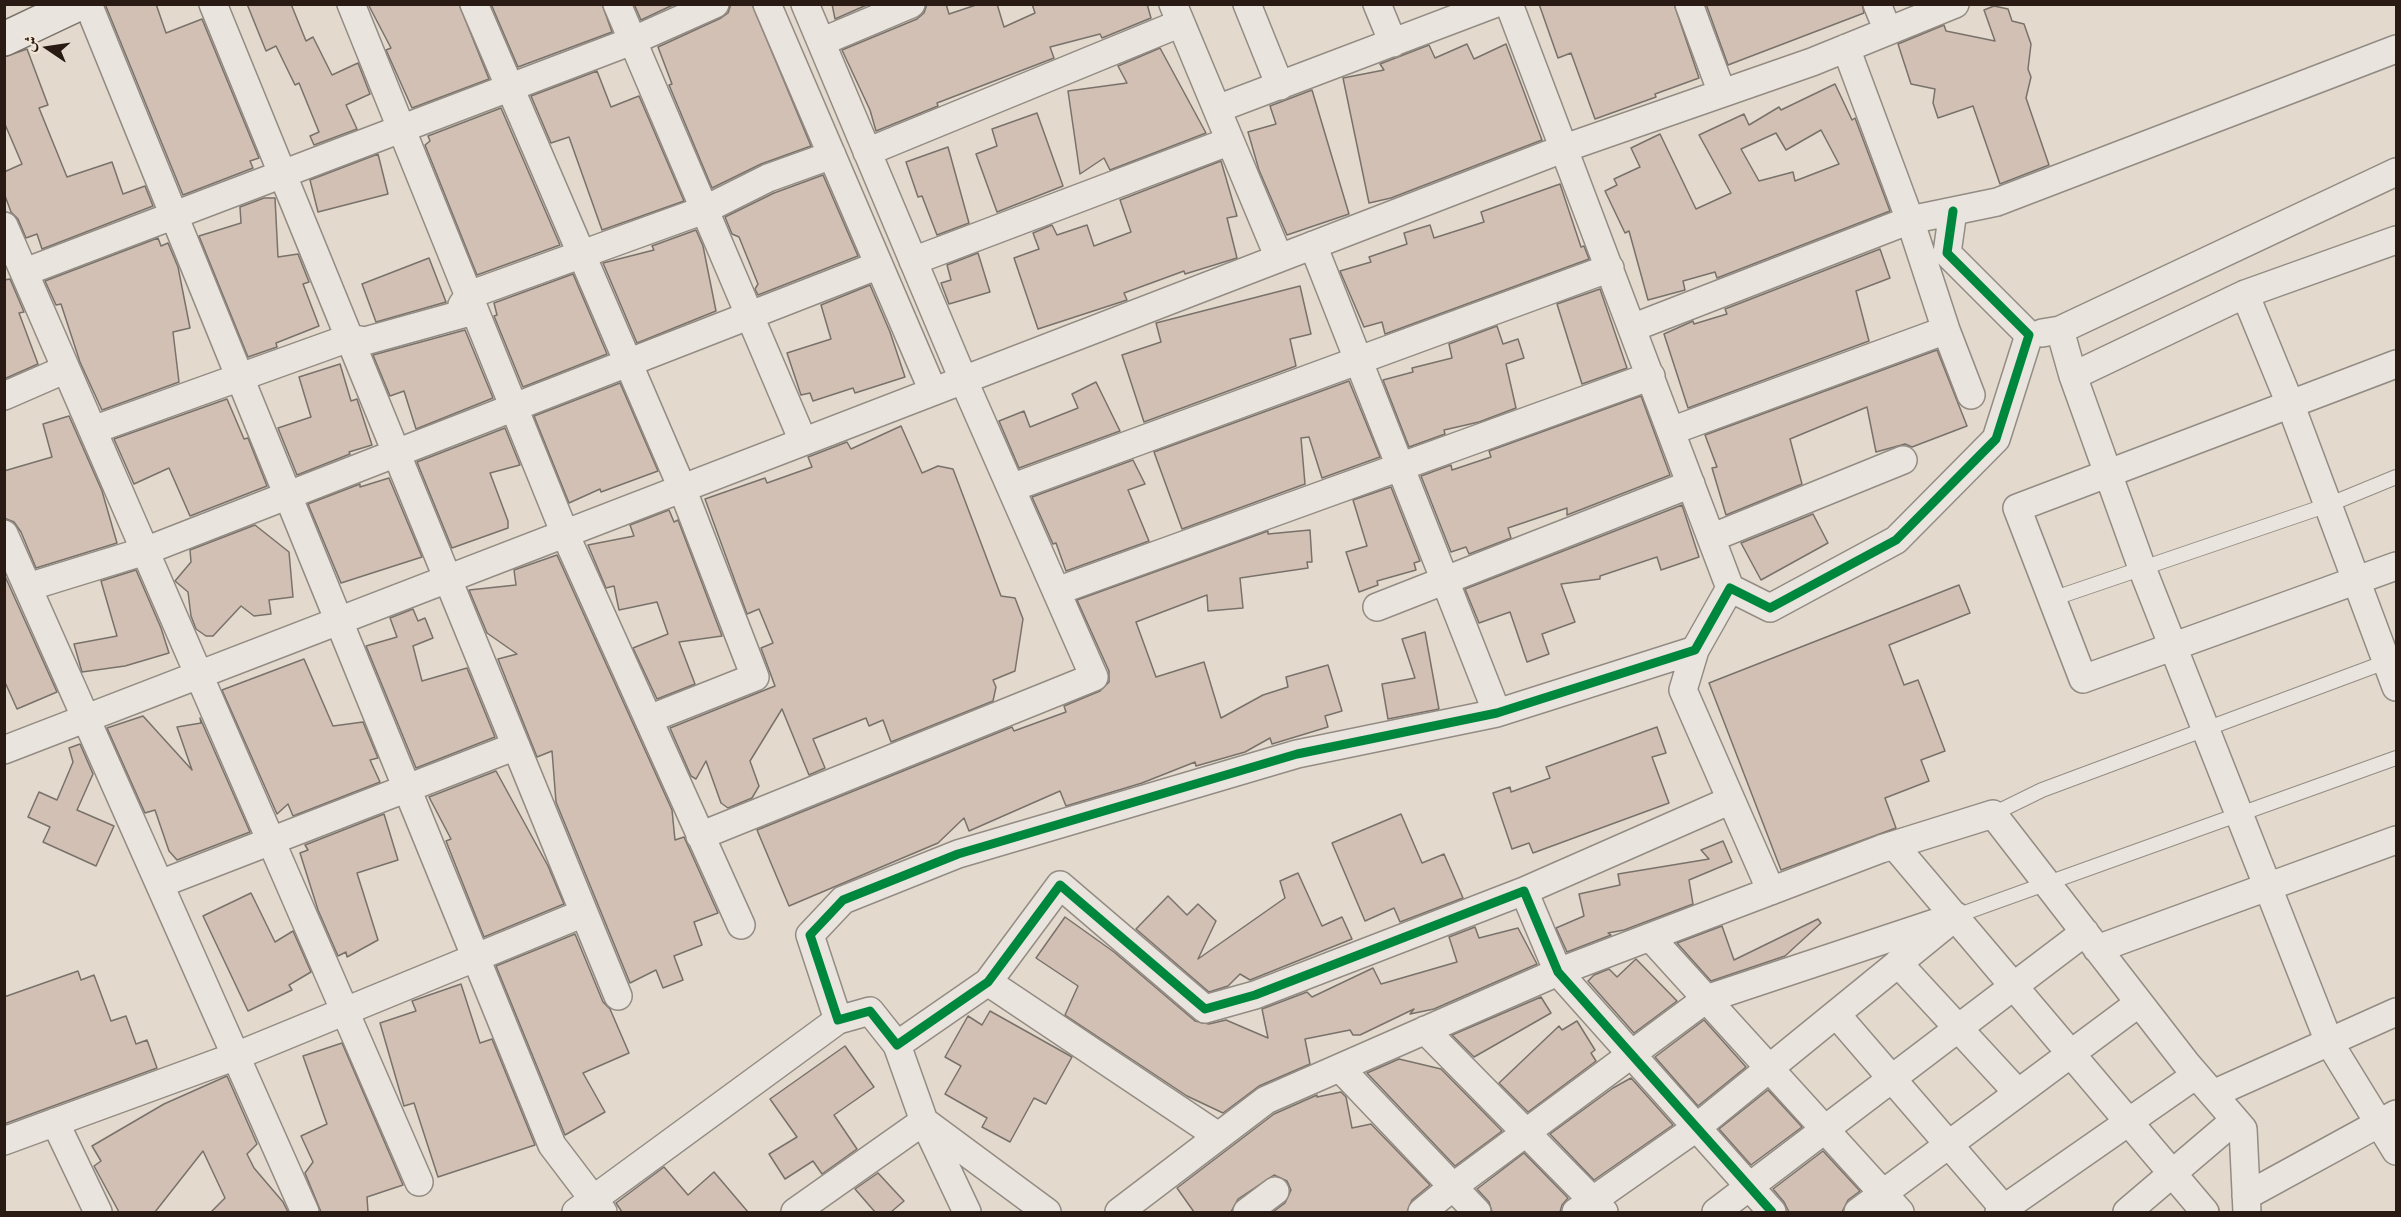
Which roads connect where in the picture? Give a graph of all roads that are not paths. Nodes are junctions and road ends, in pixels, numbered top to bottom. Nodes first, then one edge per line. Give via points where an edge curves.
1 (78, 4) edge
2 (88, 4) edge
3 (213, 4) edge
4 (351, 4) edge
5 (474, 4) edge
6 (616, 4) edge
7 (715, 4) edge
8 (767, 4) edge
9 (805, 4) edge
10 (911, 4) edge
11 (1248, 4) edge
12 (1377, 4) edge
13 (1494, 4) edge
14 (1509, 4) edge
15 (1689, 4) edge
16 (1877, 4) edge
17 (1955, 4) edge
18 (1177, 14) edge
19 (1888, 32) junction
20 (4, 39) edge
21 (632, 41) junction
22 (820, 42) junction
23 (1393, 43) junction
24 (1846, 48) junction
25 (2397, 49) edge
26 (1280, 86) junction
27 (509, 88) junction
28 (1722, 93) junction
29 (1217, 109) junction
30 (401, 129) junction
31 (1230, 141) junction
32 (1565, 148) junction
33 (867, 152) junction
34 (832, 155) junction
35 (2397, 172) edge
36 (283, 174) junction
37 (704, 210) junction
38 (1953, 211) junction
39 (173, 216) junction
40 (1910, 220) junction
41 (4, 226) edge
42 (2397, 240) edge
43 (1313, 245) junction
44 (581, 254) junction
45 (1279, 258) junction
46 (913, 261) junction
47 (879, 265) junction
48 (1610, 268) junction
49 (25, 272) junction
50 (2245, 294) junction
51 (468, 295) junction
52 (750, 316) junction
53 (1632, 328) junction
54 (1946, 330) junction
55 (2060, 330) junction
56 (2029, 335) junction
57 (349, 338) junction
58 (1359, 360) junction
59 (628, 363) junction
60 (2397, 364) edge
61 (66, 369) junction
62 (1651, 376) junction
63 (2073, 376) junction
64 (239, 377) junction
65 (963, 379) junction
66 (933, 391) junction
67 (1971, 395) dead end
68 (4, 396) edge
69 (2291, 406) junction
70 (514, 407) junction
71 (93, 430) junction
72 (1671, 431) junction
73 (803, 441) junction
74 (396, 453) junction
75 (1904, 460) dead end
76 (1400, 467) junction
77 (2109, 471) junction
78 (2397, 477) edge
79 (1691, 484) junction
80 (682, 488) junction
81 (1011, 488) junction
82 (287, 495) junction
83 (2328, 505) junction
84 (4, 534) edge
85 (565, 534) junction
86 (1711, 538) junction
87 (146, 551) junction
88 (2397, 566) edge
89 (2142, 568) junction
90 (448, 579) junction
91 (1445, 581) junction
92 (2357, 581) junction
93 (28, 587) junction
94 (1730, 588) junction
95 (1057, 591) junction
96 (2052, 599) junction
97 (1377, 607) dead end
98 (338, 621) junction
99 (2174, 646) junction
100 (1695, 650) junction
101 (2392, 660) edge
102 (200, 675) junction
103 (2397, 687) edge
104 (1497, 713) junction
105 (86, 718) junction
106 (649, 719) junction
107 (2207, 729) junction
108 (516, 746) junction
109 (4, 750) edge
110 (2397, 758) edge
111 (406, 789) junction
112 (1731, 800) junction
113 (1994, 814) junction
114 (2240, 814) junction
115 (700, 836) junction
116 (2397, 840) edge
117 (271, 841) junction
118 (1894, 845) junction
119 (2046, 883) junction
120 (160, 884) junction
121 (2268, 887) junction
122 (1524, 891) junction
123 (1771, 891) junction
124 (584, 913) junction
125 (1956, 916) junction
126 (741, 925) dead end
127 (1650, 937) junction
128 (2091, 940) junction
129 (475, 958) junction
130 (1898, 963) junction
131 (1558, 972) junction
132 (988, 982) junction
133 (2014, 985) junction
134 (618, 996) dead end
135 (1706, 999) junction
136 (2139, 1003) junction
137 (345, 1011) junction
138 (2397, 1011) edge
139 (1836, 1014) junction
140 (838, 1020) junction
141 (1958, 1028) junction
142 (1425, 1030) junction
143 (2329, 1042) junction
144 (897, 1045) junction
145 (2072, 1053) junction
146 (1631, 1055) junction
147 (236, 1056) junction
148 (1340, 1068) junction
149 (1769, 1068) junction
150 (1892, 1079) junction
151 (2205, 1085) junction
152 (2018, 1093) junction
153 (2388, 1118) edge
154 (2235, 1120) junction
155 (924, 1121) junction
156 (55, 1122) junction
157 (2129, 1122) junction
158 (1696, 1128) junction
159 (1825, 1130) junction
160 (1526, 1132) junction
161 (1218, 1136) junction
162 (4, 1141) edge
163 (1949, 1145) junction
164 (2397, 1151) edge
165 (2173, 1174) junction
166 (419, 1182) dead end
167 (1454, 1186) junction
168 (1749, 1187) junction
169 (1275, 1191) dead end
170 (1891, 1203) edge
171 (2246, 1204) edge
172 (591, 1208) edge
173 (1592, 1209) edge
174 (2003, 1211) edge
175 (98, 1212) edge
176 (305, 1212) edge
177 (795, 1212) edge
178 (967, 1212) edge
179 (1047, 1212) edge
180 (1119, 1212) edge
181 (1247, 1212) edge
182 (1422, 1212) edge
183 (1477, 1212) edge
184 (1716, 1212) edge
185 (1772, 1212) edge
186 (1858, 1212) edge
187 (2127, 1212) edge
188 (2205, 1212) edge

1 - 20 street
2 - 39 street
3 - 36 street
4 - 30 street
5 - 27 street
6 - 21 street
7 - 21 street
8 - 34 street
9 - 22 street
10 - 22 street
11 - 26 street
12 - 23 street
13 - 23 street
14 - 32 street
15 - 28 street
16 - 19 street
17 - 19 street
18 - 29 street
18 - 33 street
19 - 24 street
21 - 27 street
21 - 37 street
22 - 33 street
23 - 26 street
24 - 28 street
24 - 40 street
25 - 38 street via 1997,202
26 - 29 street
27 - 30 street
27 - 44 street
28 - 32 street
29 - 31 street
30 - 36 street
30 - 51 street
31 - 45 street
31 - 46 street
32 - 43 street
32 - 48 street
33 - 46 street
34 - 37 street via 768,178
34 - 47 street
35 - 55 street
36 - 39 street
36 - 57 street
37 - 44 street
37 - 52 street
38 - 40 street
38 - 56 street via 1947,253
39 - 49 street
39 - 64 street
40 - 53 street
40 - 54 street
41 - 49 street
42 - 50 street
43 - 45 street
43 - 58 street
44 - 51 street
44 - 59 street
45 - 65 street
46 - 65 street
47 - 52 street
47 - 66 street
48 - 53 street
48 - 58 street
49 - 61 street
50 - 63 street
50 - 69 street
51 - 57 street via 462,304 466,313 365,341
51 - 70 street
52 - 59 street
52 - 73 street
53 - 62 street
54 - 67 street
54 - 72 street
55 - 56 street
55 - 63 street
56 - 94 street via 1996,439 1896,540 1770,608
57 - 64 street
57 - 74 street
58 - 76 street
58 - 81 street
59 - 70 street
59 - 80 street
60 - 69 street
61 - 68 street
61 - 71 street
62 - 72 street
62 - 76 street
63 - 77 street
64 - 71 street
64 - 82 street
65 - 66 street
65 - 81 street
66 - 73 street
69 - 77 street
69 - 83 street
70 - 74 street
70 - 85 street
71 - 87 street
72 - 79 street
73 - 80 street
74 - 82 street
74 - 90 street
75 - 86 street
76 - 91 street
76 - 95 street
77 - 89 street
77 - 96 street via 2017,508
78 - 83 lane
79 - 86 street
79 - 91 street
80 - 85 street
80 - 106 street via 755,677
81 - 95 street
82 - 87 street
82 - 98 street
83 - 89 lane
83 - 92 street
84 - 93 street
85 - 90 street
85 - 106 street
86 - 94 street
87 - 93 street
87 - 102 street
88 - 92 street
89 - 96 lane
89 - 99 street
90 - 98 street
90 - 108 street
91 - 97 street
91 - 104 street
92 - 99 street
92 - 101 street
93 - 105 street
94 - 100 street
95 - 115 street via 1094,677
96 - 99 street via 2083,679
98 - 102 street
98 - 111 street
99 - 107 street
100 - 104 street
100 - 112 street via 1683,690
101 - 103 street
101 - 107 lane
102 - 105 street
102 - 117 street
104 - 140 street via 1297,754 958,854 843,900 810,935
105 - 109 street
105 - 120 street
106 - 115 street
107 - 113 lane via 2042,789
107 - 114 street
108 - 111 street
108 - 124 street
110 - 114 lane
111 - 117 street
111 - 129 street
112 - 122 street
112 - 123 street
113 - 118 street
113 - 119 street
114 - 119 lane
114 - 121 street
115 - 126 street
116 - 121 street
117 - 120 street
117 - 137 street
118 - 123 street
118 - 125 street
119 - 125 lane
119 - 128 street
120 - 147 street
121 - 128 street
121 - 143 street
122 - 131 street
122 - 132 street via 1255,995 1205,1009 1060,885
123 - 127 street
124 - 129 street
124 - 134 street
125 - 130 street
125 - 133 street
125 - 135 street
127 - 131 street
127 - 135 street
128 - 133 street
128 - 136 street
129 - 137 street
129 - 172 street via 552,1145
130 - 139 street
130 - 141 street
131 - 142 street
131 - 146 street
132 - 144 street
132 - 161 street
133 - 141 street
133 - 145 street
135 - 146 street
135 - 149 street
136 - 145 street
136 - 151 street
137 - 147 street
137 - 166 street
138 - 143 street
139 - 149 street
139 - 150 street
140 - 144 street via 870,1011
140 - 172 street
141 - 150 street
141 - 152 street
142 - 148 street
142 - 160 street
143 - 151 street
143 - 153 street
144 - 155 street
145 - 152 street
145 - 157 street
146 - 158 street
146 - 160 street
147 - 156 street
147 - 176 street
148 - 161 street via 1266,1100
148 - 167 street
149 - 158 street
149 - 159 street
150 - 159 street
150 - 163 street
151 - 154 street
151 - 157 street
152 - 163 street
153 - 164 street
153 - 171 street
154 - 165 street
154 - 171 street via 2243,1129
155 - 177 street
155 - 178 street
155 - 179 street
156 - 162 street
156 - 175 street
157 - 165 street
157 - 174 street
158 - 168 street
158 - 173 street
159 - 168 street
159 - 170 street
160 - 167 street
160 - 173 street
161 - 180 street
163 - 170 street
163 - 174 street
165 - 187 street
165 - 188 street
167 - 182 street
167 - 183 street
168 - 184 street
168 - 185 street
169 - 181 street
170 - 186 street

